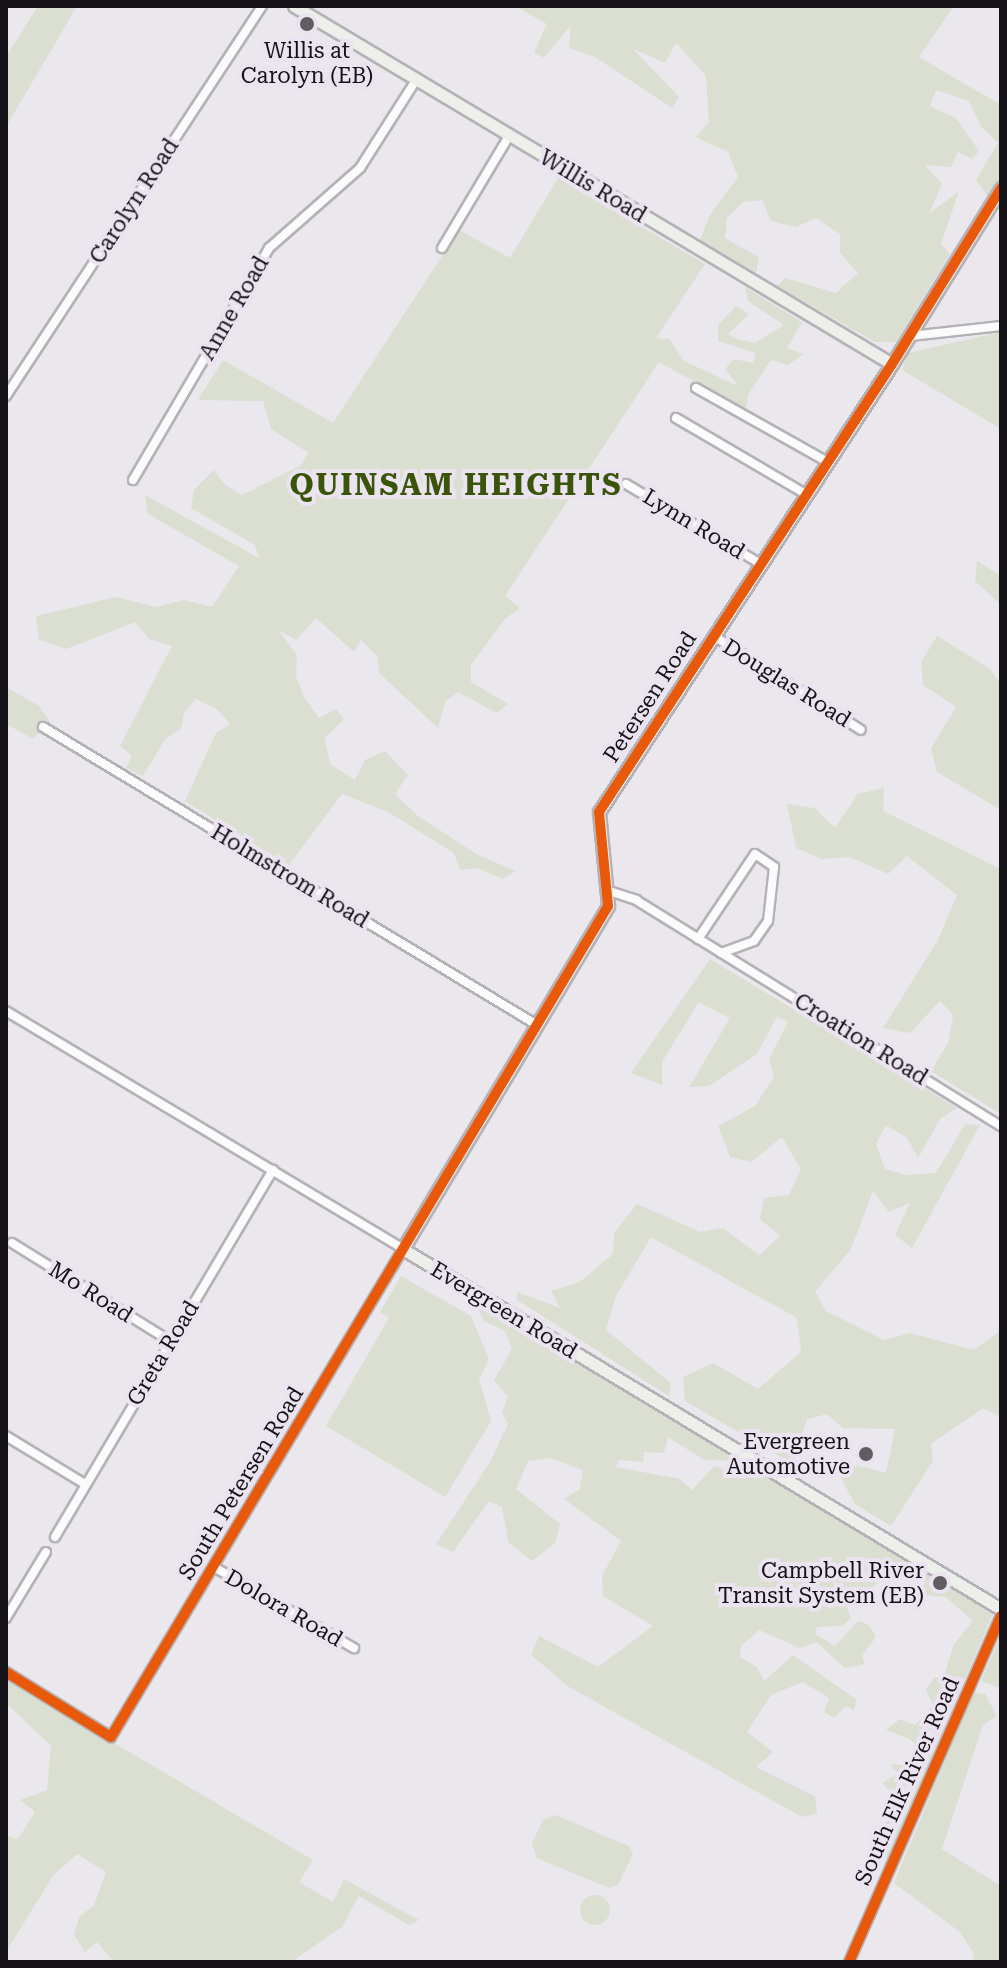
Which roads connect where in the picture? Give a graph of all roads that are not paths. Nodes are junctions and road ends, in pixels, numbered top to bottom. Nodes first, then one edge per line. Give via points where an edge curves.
1 (262, 6) edge
2 (294, 6) edge
3 (416, 80) junction
4 (509, 136) junction
5 (1001, 188) edge
6 (442, 248) dead end
7 (1001, 326) edge
8 (910, 336) junction
9 (892, 364) junction
10 (696, 388) dead end
11 (6, 396) edge
12 (676, 418) dead end
13 (828, 462) junction
14 (133, 480) dead end
15 (626, 484) dead end
16 (807, 495) junction
17 (761, 564) junction
18 (714, 636) junction
19 (43, 727) dead end
20 (861, 730) dead end
21 (606, 890) junction
22 (698, 939) junction
23 (721, 953) junction
24 (6, 1011) edge
25 (537, 1025) junction
26 (1001, 1126) edge
27 (273, 1170) junction
28 (12, 1243) dead end
29 (403, 1249) junction
30 (170, 1341) junction
31 (6, 1436) edge
32 (85, 1484) junction
33 (55, 1537) dead end
34 (46, 1552) dead end
35 (214, 1567) junction
36 (1001, 1609) edge
37 (1001, 1616) edge
38 (6, 1618) edge
39 (354, 1648) dead end
40 (6, 1672) edge
41 (849, 1962) edge

1 - 11 street, Carolyn Road
2 - 3 street, Willis Road
3 - 4 street, Willis Road
3 - 14 street, Anne Road via 360,168 269,248
4 - 6 street
4 - 9 street, Willis Road
5 - 8 street, Petersen Road
7 - 8 street
8 - 9 street, Petersen Road
9 - 13 street, Petersen Road
10 - 13 street
12 - 16 street
13 - 16 street, Petersen Road
15 - 17 street, Lynn Road
16 - 17 street, Petersen Road
17 - 18 street, Petersen Road
18 - 20 street, Douglas Road
18 - 21 street, Petersen Road via 599,812
19 - 25 street, Holmstrom Road
21 - 22 street, Croation Road via 636,900
21 - 25 street, Petersen Road via 608,906
22 - 23 street, Croation Road
22 - 23 street via 755,854 774,867 768,921 754,941
23 - 26 street, Croation Road
24 - 27 street, Evergreen Road
25 - 29 street, Petersen Road
27 - 29 street, Evergreen Road
27 - 30 street, Greta Road
28 - 30 street, Mo Road
29 - 35 street, South Petersen Road
29 - 36 street, Evergreen Road
30 - 32 street, Greta Road
31 - 32 street
32 - 33 street, Greta Road
34 - 38 street
35 - 39 street, Dolora Road
35 - 40 street, South Petersen Road via 111,1737
37 - 41 street, South Elk River Road

